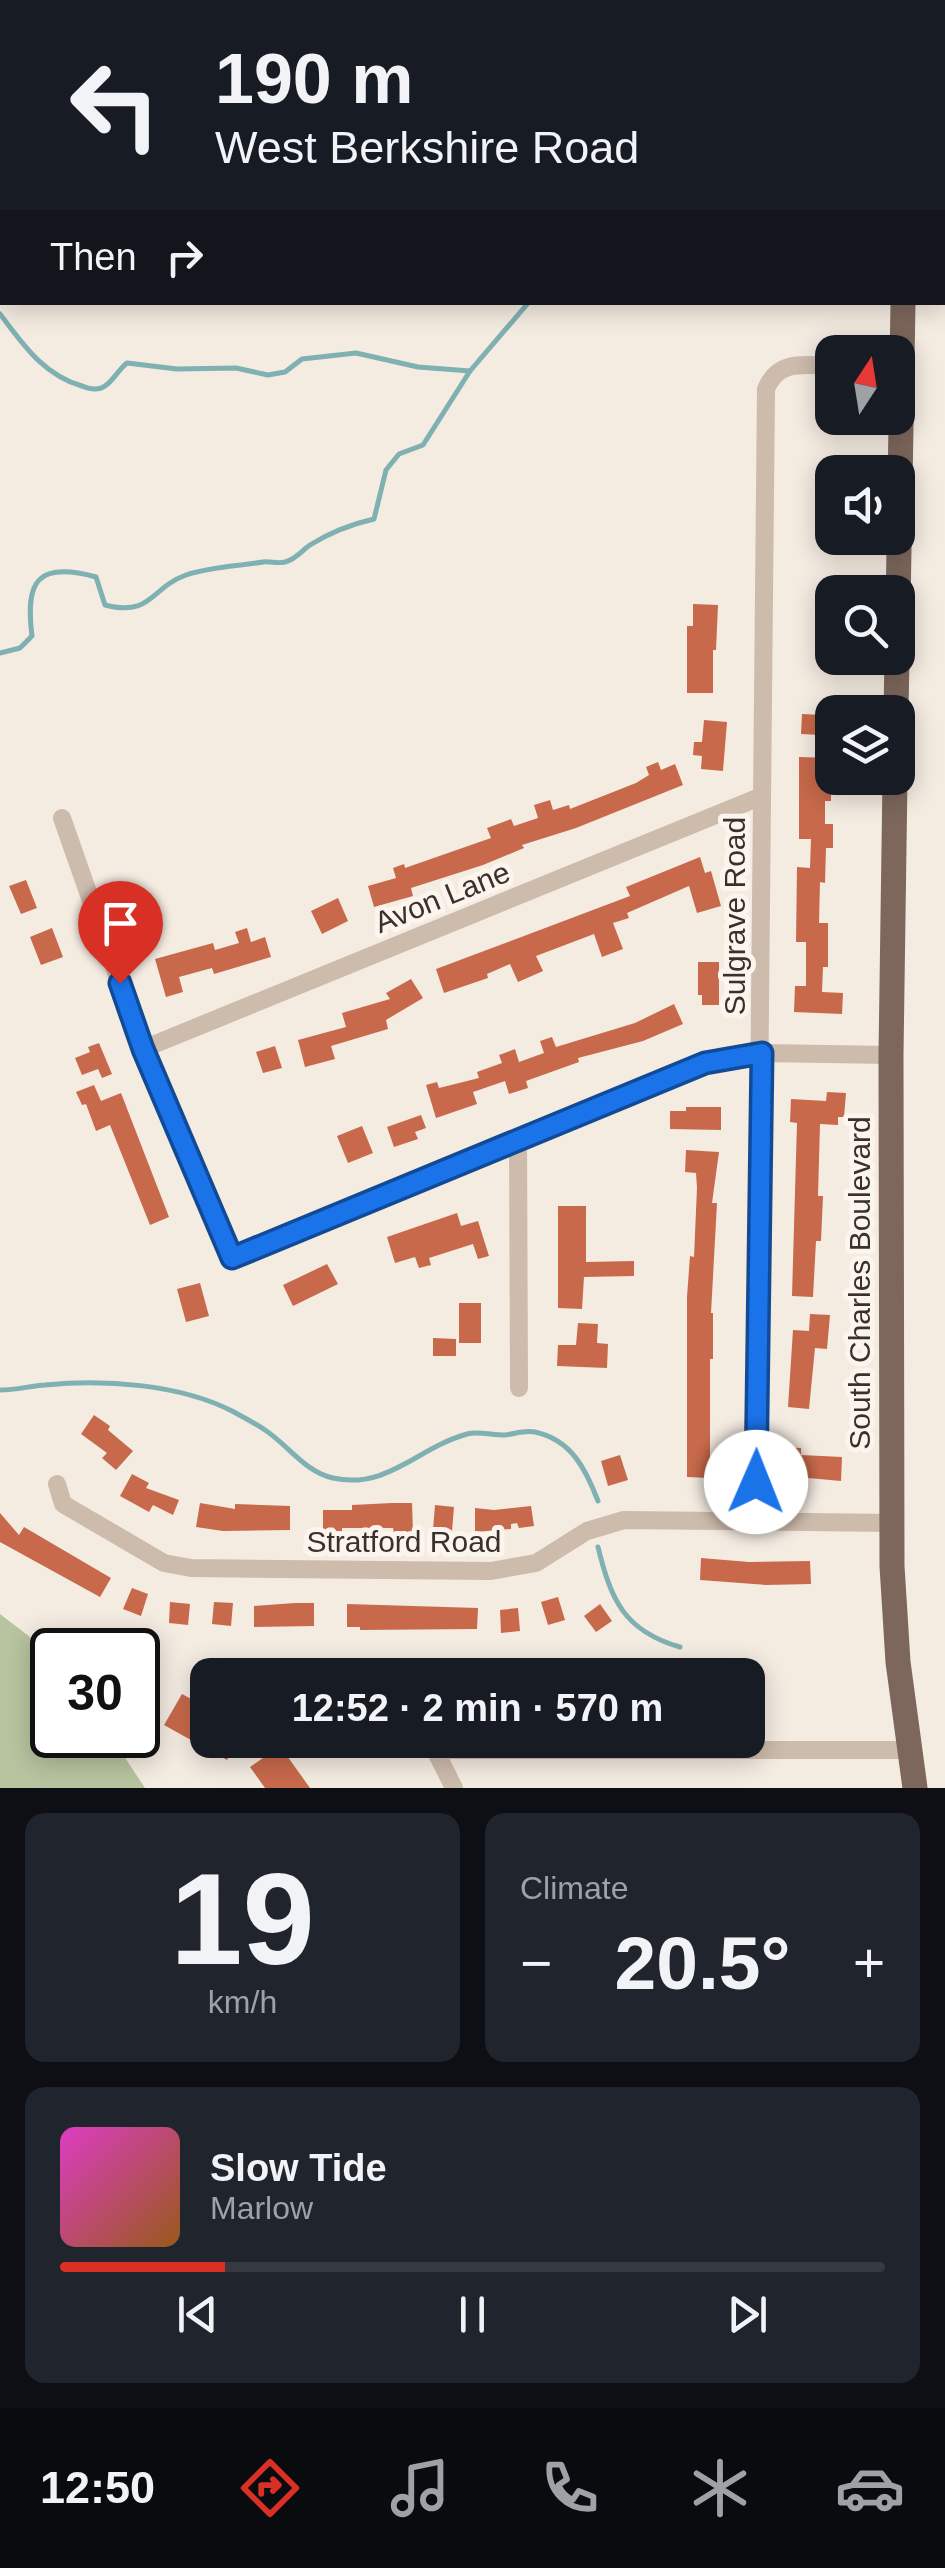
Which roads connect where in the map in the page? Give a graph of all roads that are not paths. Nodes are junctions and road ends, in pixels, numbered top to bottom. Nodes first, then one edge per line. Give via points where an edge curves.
1 (903, 305) edge
2 (901, 335) edge
3 (815, 366) edge
4 (899, 435) edge
5 (898, 575) edge
6 (895, 795) edge
7 (762, 796) junction
8 (62, 818) dead end
9 (143, 1049) junction
10 (762, 1053) junction
11 (892, 1055) junction
12 (518, 1139) junction
13 (519, 1388) dead end
14 (57, 1484) dead end
15 (755, 1521) junction
16 (892, 1523) junction
17 (910, 1750) junction
18 (454, 1788) edge
19 (915, 1788) edge

1 - 2 main road
3 - 7 street, Sulgrave Road via 789,365 766,389
4 - 5 main road
6 - 11 main road, South Charles Boulevard
7 - 9 street, Avon Lane
7 - 10 street, Sulgrave Road
8 - 9 street
9 - 12 street via 232,1258
10 - 11 street
10 - 12 street via 705,1063
10 - 15 street, Sulgrave Road
11 - 16 main road, South Charles Boulevard
12 - 13 street
14 - 15 street, Stratford Road via 63,1504 164,1563 191,1568 503,1570 536,1563 587,1530 624,1520
15 - 16 street, Stratford Road
16 - 17 main road, South Charles Boulevard via 895,1627
17 - 18 street via 435,1750
17 - 19 main road, South Charles Boulevard

